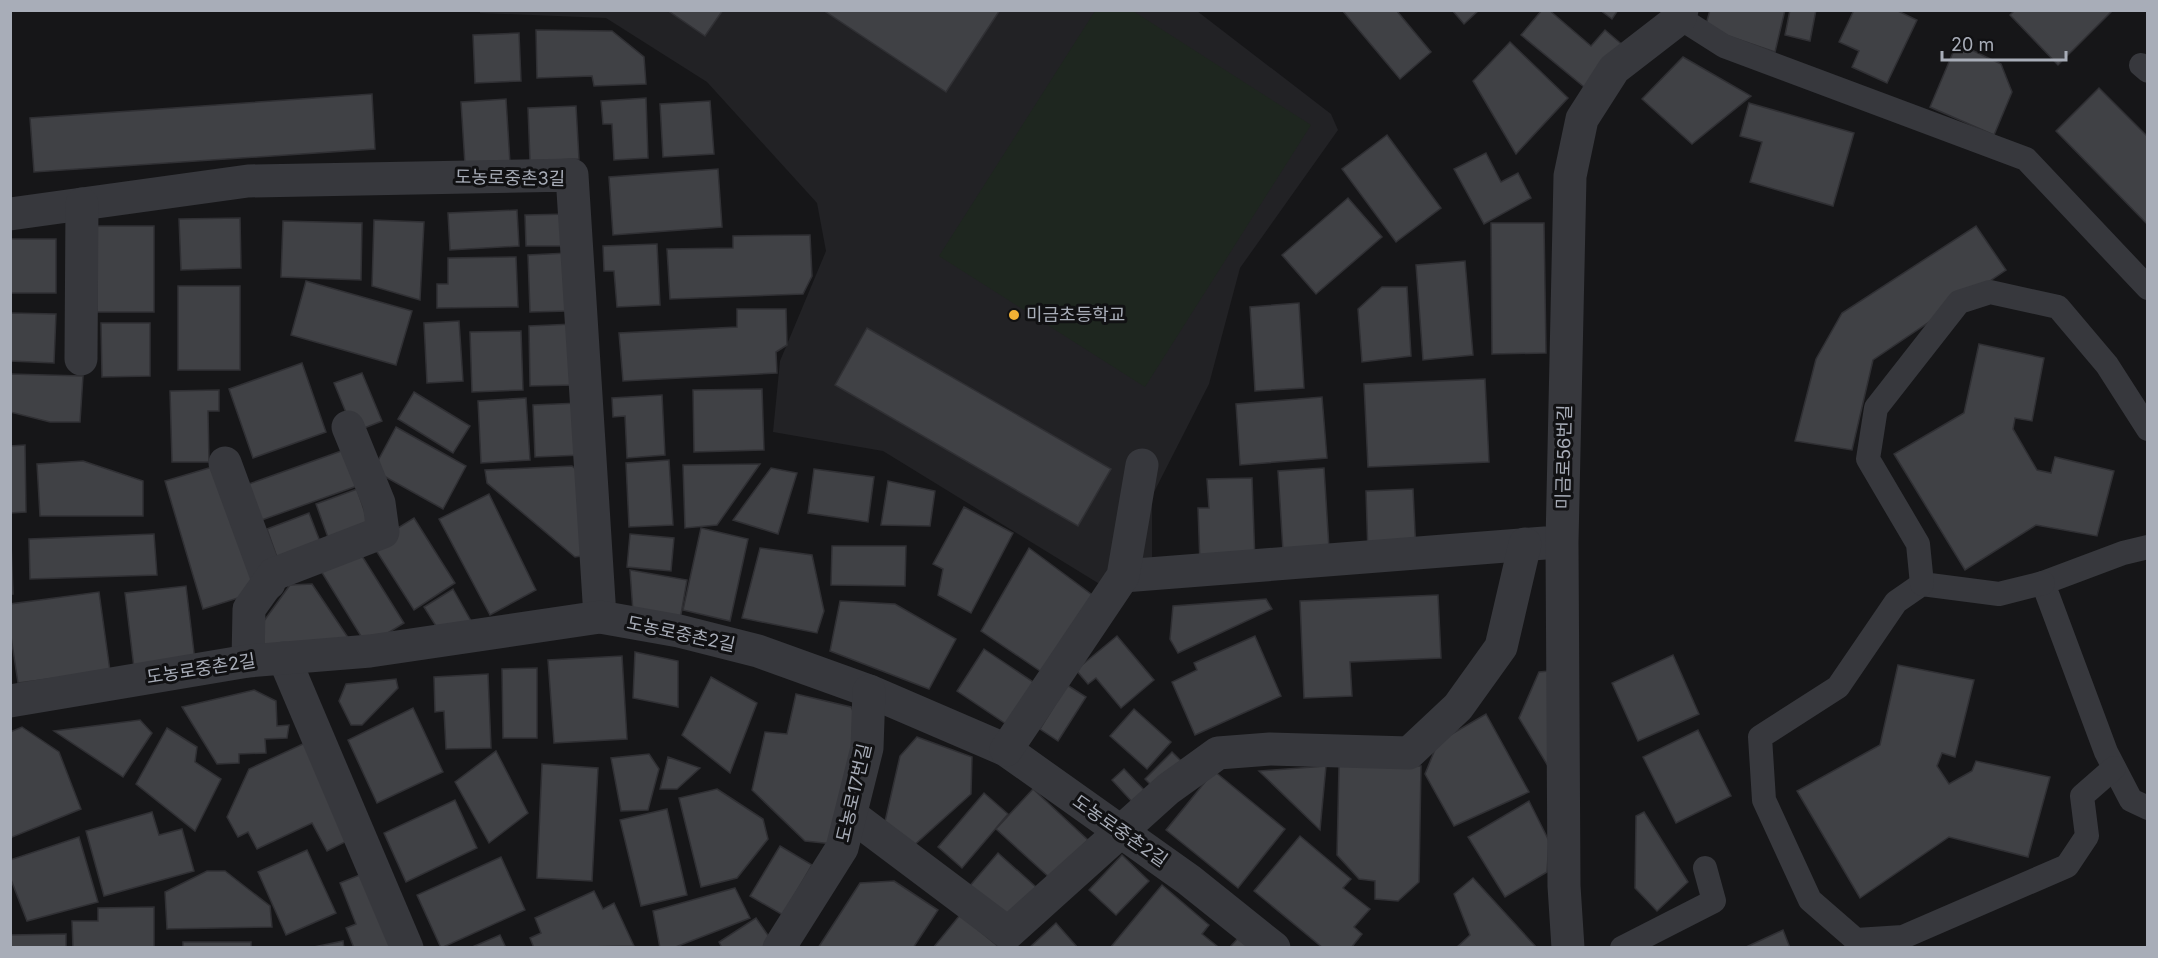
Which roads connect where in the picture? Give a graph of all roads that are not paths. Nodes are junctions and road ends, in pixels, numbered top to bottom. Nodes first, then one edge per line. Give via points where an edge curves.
1 (1681, 14) edge
2 (82, 204) junction
3 (10, 214) edge
4 (2148, 288) edge
5 (81, 359) dead end
6 (348, 427) dead end
7 (2148, 429) edge
8 (225, 463) dead end
9 (1142, 465) dead end
10 (1562, 542) junction
11 (1525, 544) junction
12 (2148, 547) edge
13 (1123, 576) junction
14 (269, 583) junction
15 (2043, 583) junction
16 (1922, 584) junction
17 (600, 617) junction
18 (284, 658) junction
19 (248, 660) junction
20 (869, 692) junction
21 (10, 701) edge
22 (1006, 750) junction
23 (2114, 768) junction
24 (2148, 808) edge
25 (851, 815) junction
26 (1122, 831) junction
27 (1705, 868) dead end
28 (781, 947) edge
29 (407, 948) edge
30 (1274, 948) edge
31 (1568, 948) edge
32 (1622, 948) edge

1 - 4 lane via 1724,46 2026,159
1 - 10 street, 미금로56번길 via 1614,69 1582,119 1570,176
2 - 3 street, 도농로중촌3길
2 - 5 street
2 - 17 street, 도농로중촌3길 via 248,181 572,175
6 - 14 street via 379,503 383,532 274,574
7 - 16 lane via 2107,365 2058,307 1990,292 1959,302 1876,408 1868,459 1918,544
8 - 14 street
9 - 13 street
10 - 11 street
10 - 31 street, 미금로56번길 via 1564,886
11 - 13 street
11 - 26 street via 1501,647 1458,708 1409,753 1218,753 1167,789
12 - 15 lane
13 - 22 street
14 - 19 street via 249,609
15 - 16 lane via 1999,594
15 - 23 lane
16 - 23 lane via 1896,602 1838,687 1760,737 1764,800 1810,900 1856,940 1903,938 2067,866 2087,836 2082,796
17 - 18 street, 도농로중촌2길 via 370,651
17 - 20 street, 도농로중촌2길 via 758,651
18 - 19 street, 도농로중촌2길
18 - 29 street
19 - 21 street, 도농로중촌2길
20 - 22 street, 도농로중촌2길
20 - 25 street, 도농로17번길 via 867,748
22 - 26 street, 도농로중촌2길
23 - 24 lane via 2131,800
25 - 26 street via 1008,933
25 - 28 street, 도농로17번길 via 842,848
26 - 30 street, 도농로중촌2길
27 - 32 lane via 1714,901

